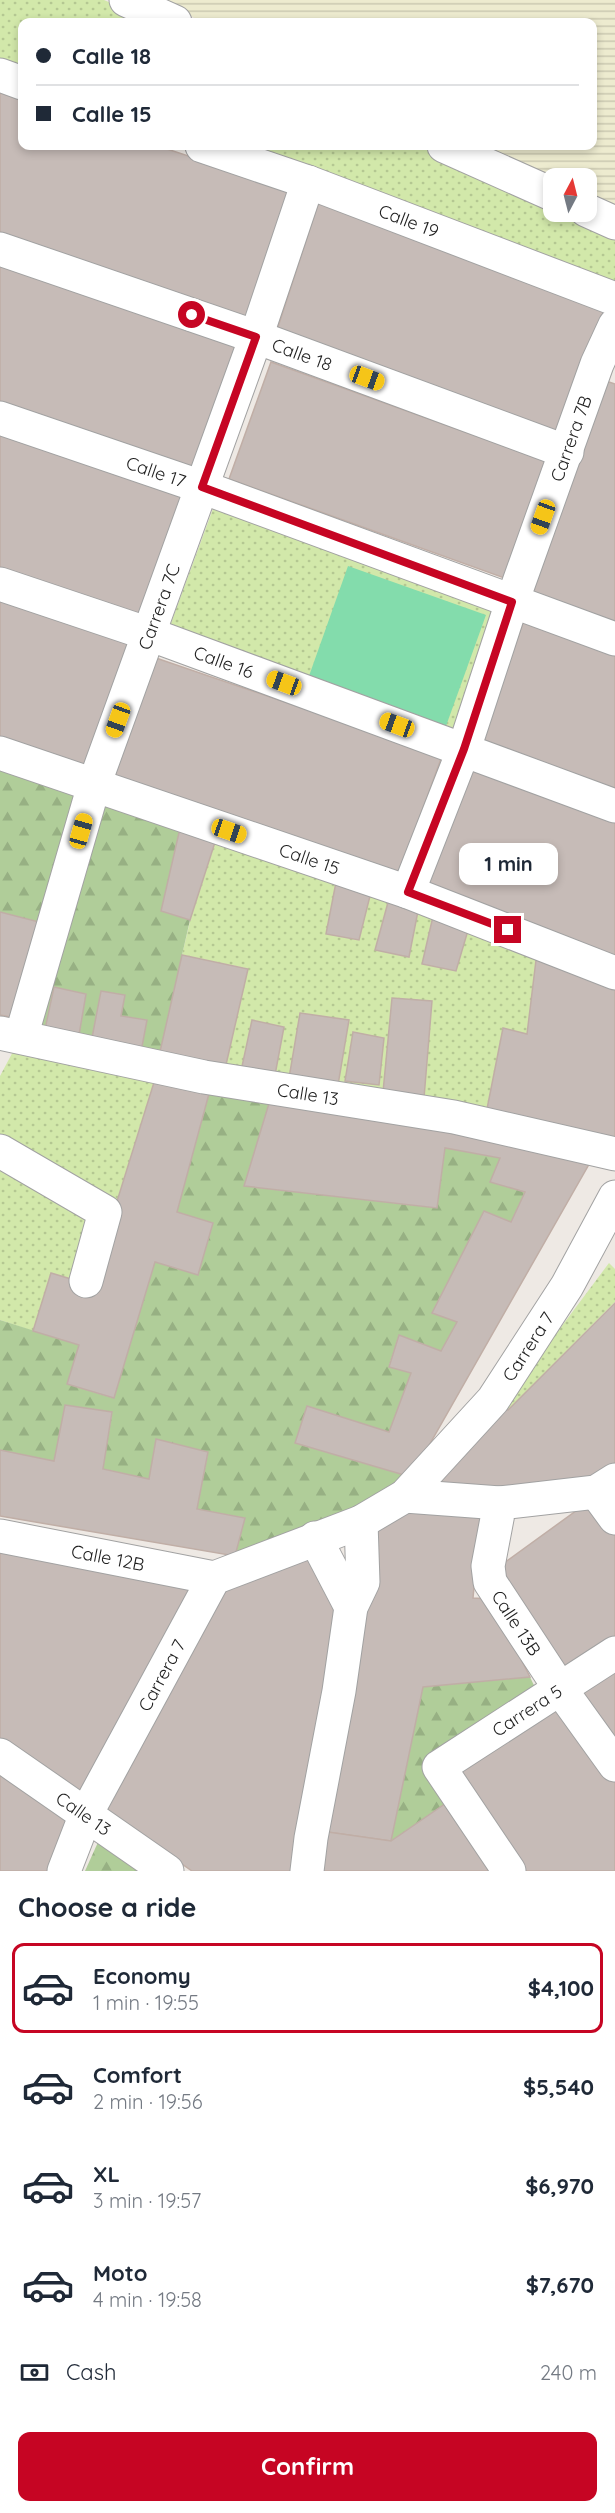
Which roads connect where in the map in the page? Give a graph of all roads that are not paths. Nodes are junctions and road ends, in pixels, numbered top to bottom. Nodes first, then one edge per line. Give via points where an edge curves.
1 (126, 0) edge
2 (166, 18) edge
3 (0, 75) edge
4 (18, 82) edge
5 (214, 150) edge
6 (453, 150) edge
7 (308, 182) junction
8 (543, 190) edge
9 (597, 215) edge
10 (615, 223) edge
11 (0, 249) edge
12 (615, 299) edge
13 (615, 325) edge
14 (256, 337) junction
15 (606, 368) edge
16 (0, 418) edge
17 (567, 452) junction
18 (202, 487) junction
19 (0, 584) edge
20 (512, 602) junction
21 (149, 634) junction
22 (615, 639) edge
23 (464, 749) junction
24 (0, 753) edge
25 (94, 785) junction
26 (615, 806) edge
27 (408, 892) junction
28 (615, 972) edge
29 (5, 1034) edge
30 (0, 1151) edge
31 (615, 1154) edge
32 (615, 1197) edge
33 (86, 1281) dead end
34 (606, 1486) edge
35 (405, 1496) junction
36 (501, 1503) junction
37 (615, 1518) edge
38 (361, 1522) junction
39 (0, 1536) edge
40 (315, 1538) junction
41 (214, 1578) junction
42 (351, 1607) junction
43 (615, 1653) edge
44 (561, 1690) junction
45 (0, 1755) edge
46 (615, 1765) edge
47 (86, 1814) junction
48 (64, 1871) edge
49 (167, 1871) edge
50 (307, 1871) edge
51 (509, 1871) edge

1 - 2 street
3 - 4 street
5 - 7 street, Calle 19
6 - 8 street
7 - 12 street, Calle 19
7 - 14 street, Carrera 7C
9 - 10 street
11 - 14 street, Calle 18
13 - 15 street, Carrera 7B
14 - 17 street, Calle 18
14 - 18 street, Carrera 7C
15 - 17 street, Carrera 7B
16 - 18 street, Calle 17
17 - 20 street, Carrera 7B
18 - 20 street, Calle 17
18 - 21 street, Carrera 7C
19 - 21 street, Calle 16
20 - 22 street, Calle 17
20 - 23 street, Carrera 7B
21 - 23 street, Calle 16
21 - 25 street, Carrera 7C
23 - 26 street, Calle 16
23 - 27 street, Carrera 7B
24 - 25 street, Calle 15
25 - 27 street, Calle 15
25 - 29 street, Carrera 7C
27 - 28 street, Calle 15
29 - 31 street, Calle 13 via 204,1077 454,1117
30 - 33 street via 105,1212
32 - 35 street, Carrera 7 via 567,1286 493,1400
34 - 36 street
34 - 37 street
35 - 36 street
35 - 38 street, Carrera 7
36 - 44 street, Calle 13B via 488,1566 490,1581
38 - 40 street, Carrera 7
38 - 42 street via 363,1582
39 - 41 street, Calle 12B
40 - 41 street, Carrera 7
40 - 42 street
41 - 47 street, Carrera 7
42 - 50 street
43 - 44 street, Carrera 5
44 - 46 street, Calle 13B
44 - 51 street, Carrera 5 via 439,1767
45 - 47 street, Calle 13
47 - 48 street, Carrera 7
47 - 49 street, Calle 13

